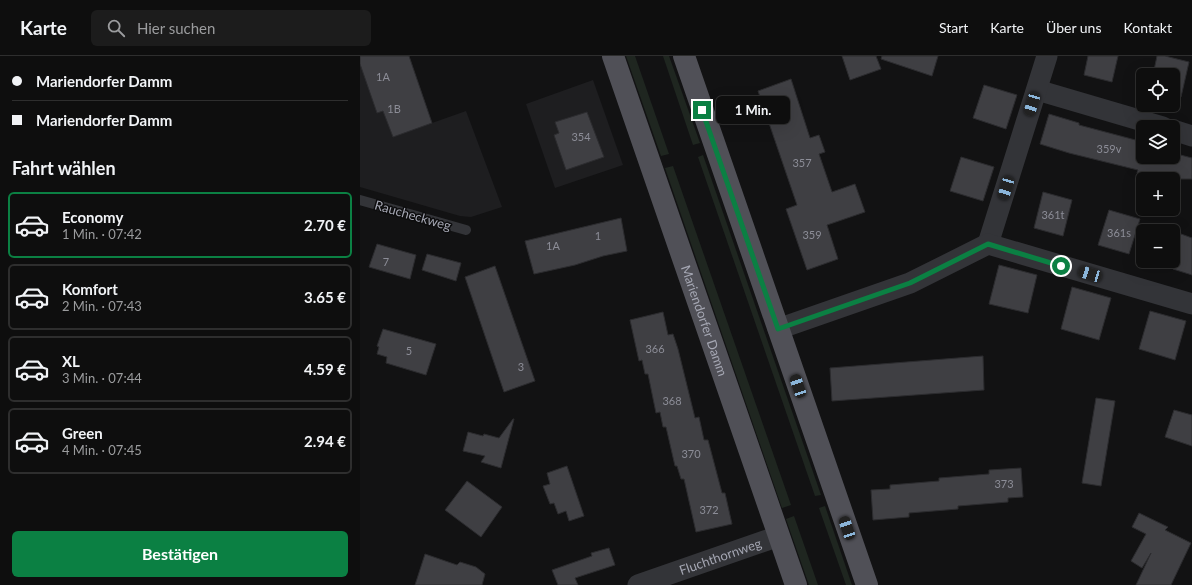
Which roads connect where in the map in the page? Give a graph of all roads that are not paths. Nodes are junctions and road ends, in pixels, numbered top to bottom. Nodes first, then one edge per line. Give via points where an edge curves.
1 (613, 56) edge
2 (684, 56) edge
3 (1047, 56) edge
4 (1037, 90) junction
5 (1139, 120) edge
6 (1180, 132) edge
7 (1192, 136) edge
8 (360, 200) edge
9 (466, 230) dead end
10 (988, 244) junction
11 (1192, 304) edge
12 (778, 329) junction
13 (779, 536) junction
14 (638, 585) edge
15 (796, 585) edge
16 (867, 585) edge

1 - 13 main road, Mariendorfer Damm
2 - 12 main road
3 - 4 street
4 - 5 street
4 - 10 street
6 - 7 street
8 - 9 lane, Raucheckweg
10 - 11 street
10 - 12 street via 910,283
12 - 16 main road
13 - 14 street, Fluchthornweg
13 - 15 main road, Mariendorfer Damm

